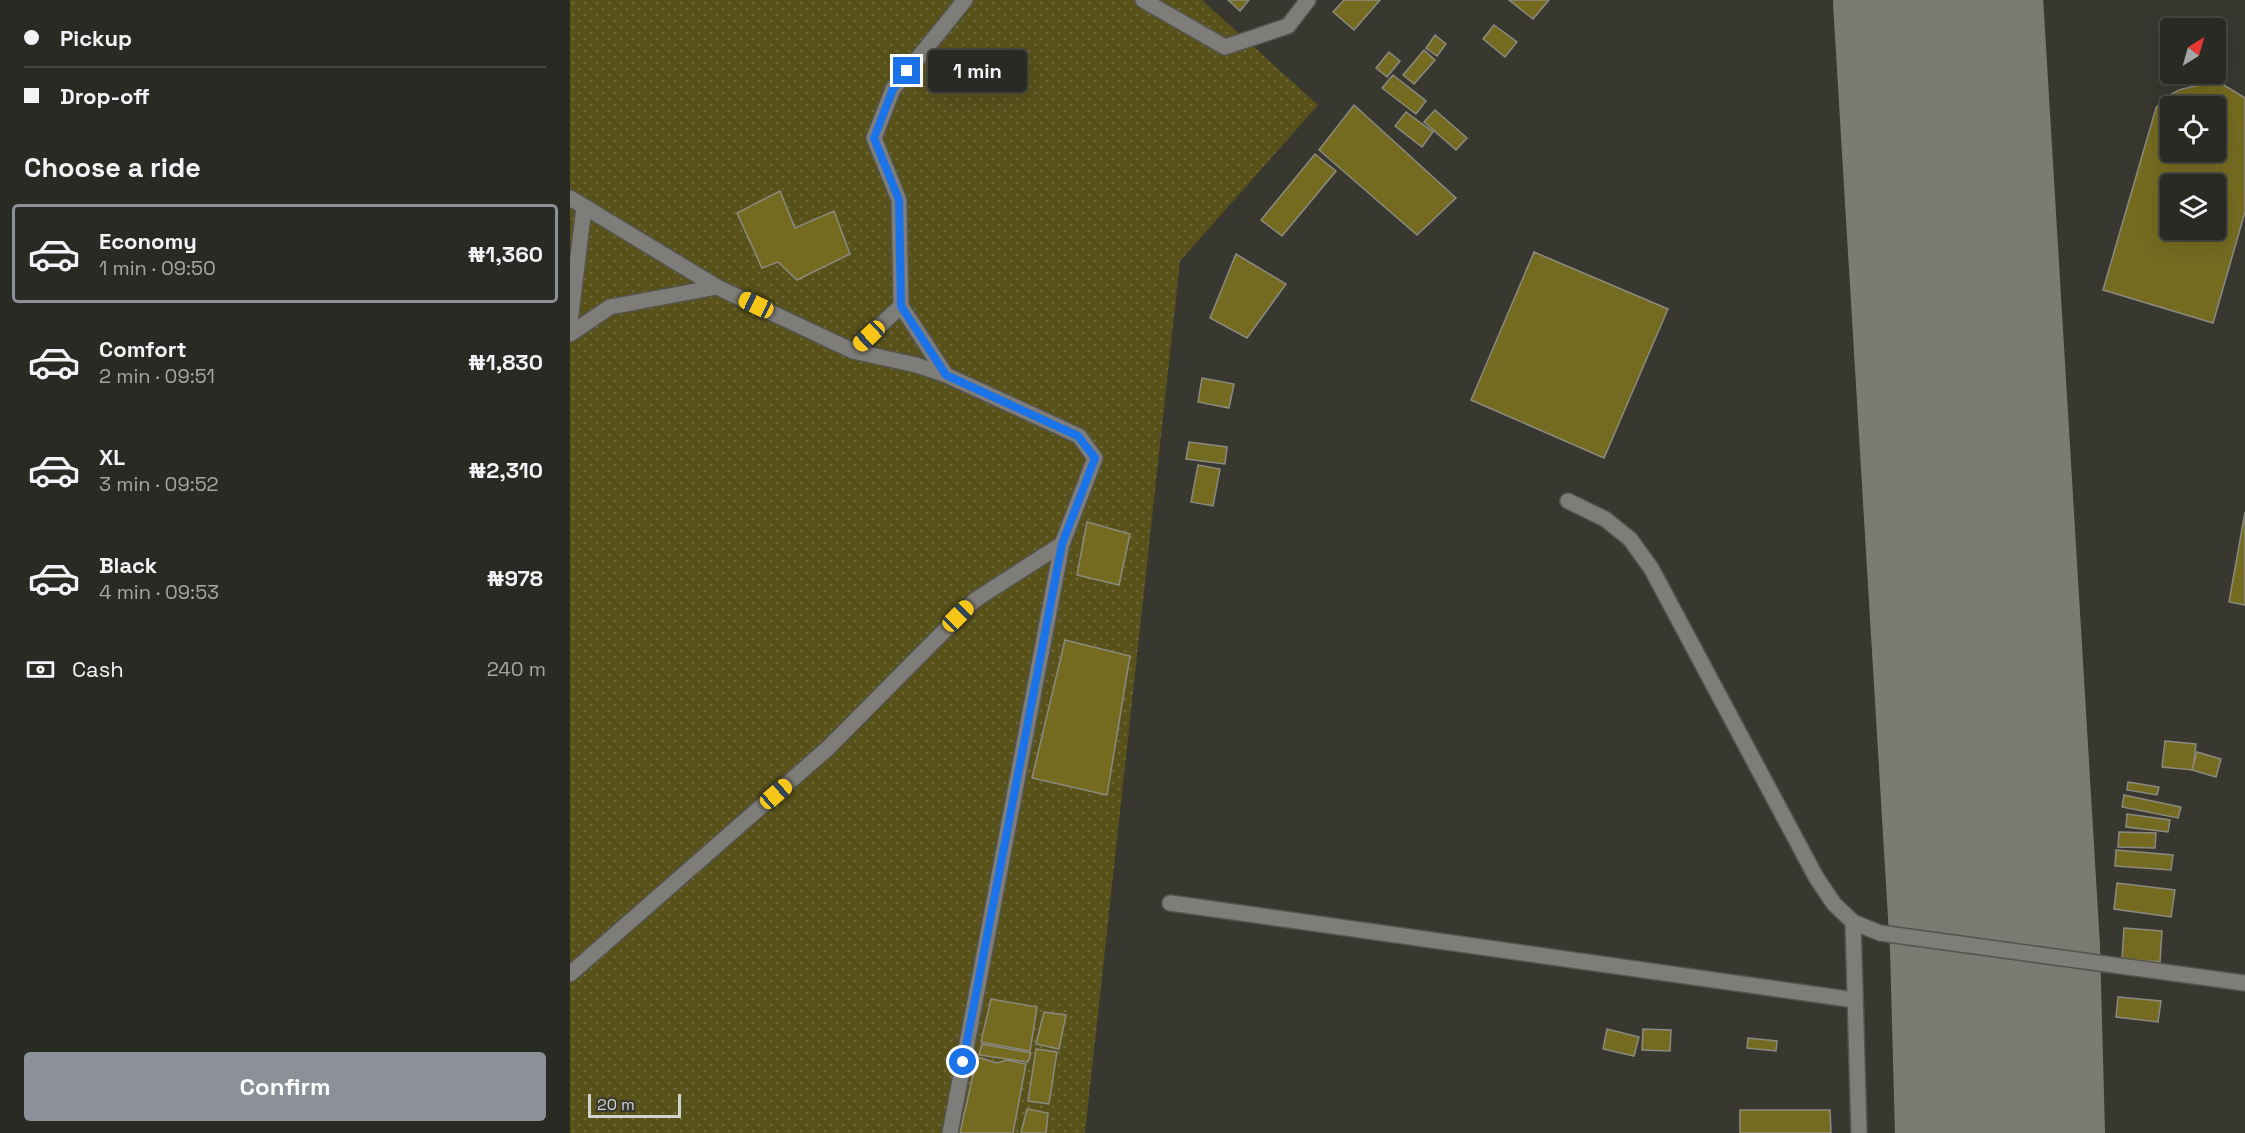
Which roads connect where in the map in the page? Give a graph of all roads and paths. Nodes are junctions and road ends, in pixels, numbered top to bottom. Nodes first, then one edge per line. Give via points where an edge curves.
1 (965, 0) edge
2 (1143, 0) edge
3 (1308, 0) edge
4 (570, 198) edge
5 (584, 208) junction
6 (717, 287) junction
7 (901, 306) junction
8 (570, 322) edge
9 (570, 334) edge
10 (853, 351) junction
11 (946, 375) junction
12 (1568, 501) dead end
13 (1062, 544) junction
14 (1170, 903) dead end
15 (1853, 922) junction
16 (570, 974) edge
17 (2245, 983) edge
18 (1855, 1000) junction
19 (950, 1133) edge
20 (1859, 1133) edge

1 - 7 street via 893,89 874,138 899,200
2 - 3 street via 1225,47 1287,26
4 - 5 street
5 - 6 street
5 - 8 street
6 - 9 street via 610,307
6 - 10 street
7 - 10 street
7 - 11 street
10 - 11 street
11 - 13 street via 1078,436 1095,458
12 - 15 street via 1605,519 1630,539 1651,568 1816,877 1834,904
13 - 16 street via 975,600 827,749
13 - 19 street
14 - 18 street
15 - 17 street via 1880,933
15 - 18 street
18 - 20 street

